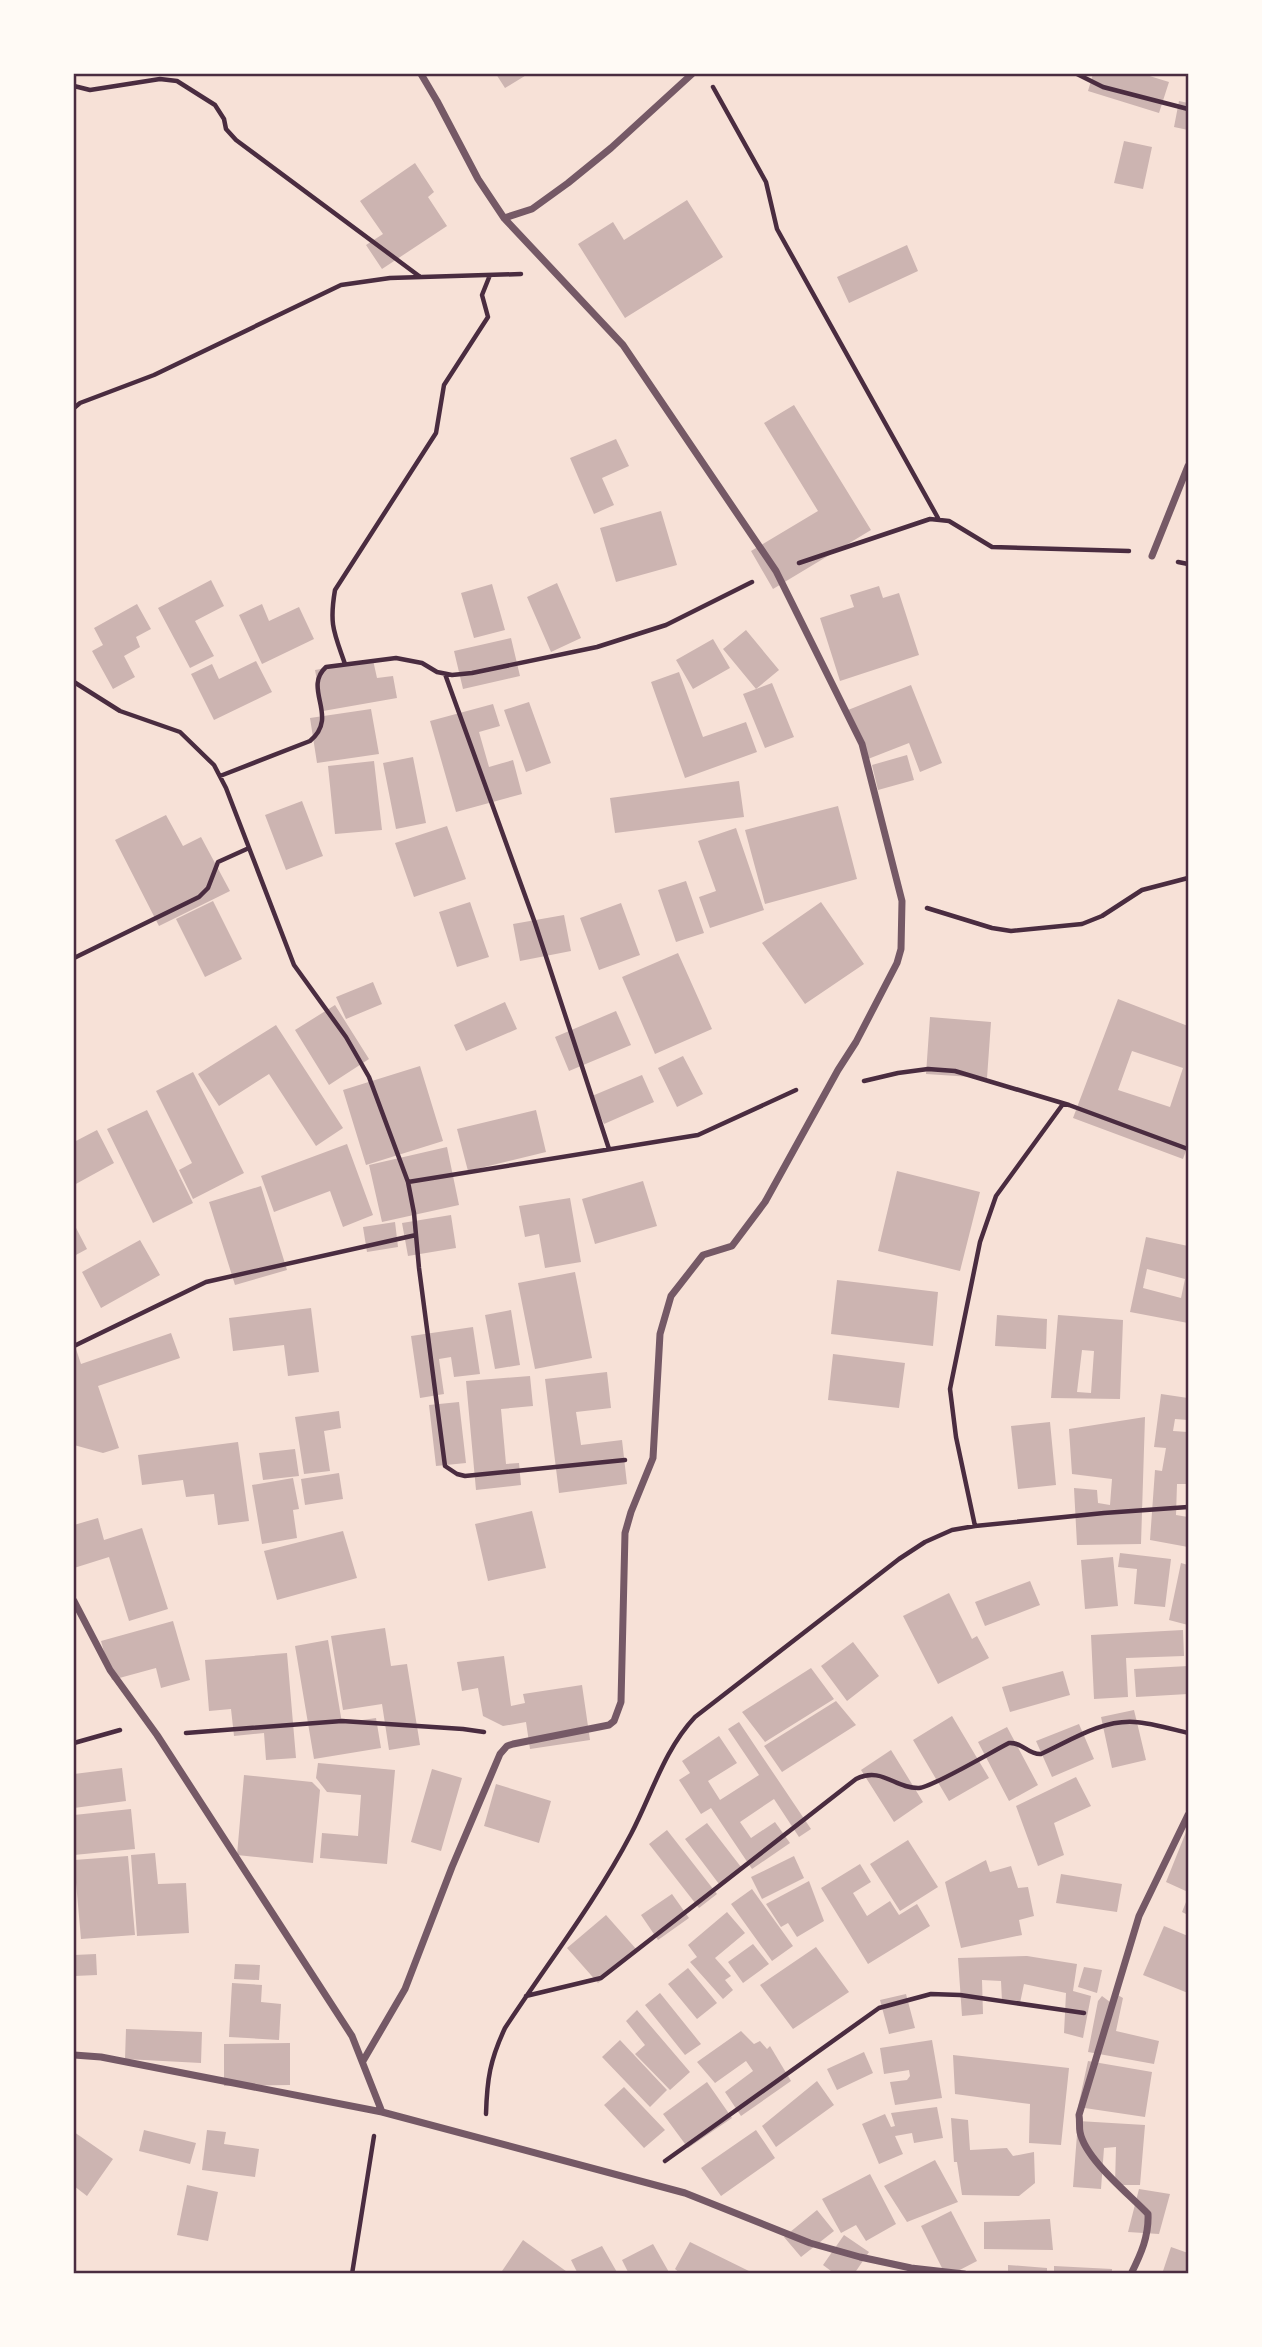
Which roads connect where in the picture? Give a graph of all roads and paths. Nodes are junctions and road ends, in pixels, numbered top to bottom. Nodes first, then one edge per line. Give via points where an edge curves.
1 (421, 74) edge
2 (692, 74) edge
3 (1077, 74) edge
4 (711, 84) dead end
5 (74, 86) edge
6 (1188, 109) edge
7 (504, 218) junction
8 (557, 273) junction
9 (490, 275) junction
10 (420, 276) junction
11 (74, 408) edge
12 (1188, 466) edge
13 (939, 519) junction
14 (1152, 556) junction
15 (1188, 564) edge
16 (776, 571) junction
17 (345, 664) junction
18 (445, 674) junction
19 (74, 682) edge
20 (220, 776) junction
21 (248, 848) junction
22 (1188, 878) edge
23 (902, 901) junction
24 (74, 958) edge
25 (838, 1070) junction
26 (827, 1091) junction
27 (1063, 1104) junction
28 (609, 1149) junction
29 (1188, 1149) edge
30 (408, 1182) junction
31 (416, 1235) junction
32 (74, 1346) edge
33 (653, 1458) junction
34 (1188, 1507) edge
35 (975, 1525) junction
36 (74, 1601) edge
37 (148, 1722) junction
38 (1188, 1733) edge
39 (157, 1735) junction
40 (74, 1743) edge
41 (507, 1746) junction
42 (1188, 1815) edge
43 (526, 1996) junction
44 (1108, 2017) junction
45 (74, 2055) edge
46 (363, 2061) junction
47 (380, 2112) junction
48 (485, 2139) junction
49 (639, 2179) junction
50 (352, 2273) edge
51 (964, 2273) edge
52 (1131, 2273) edge

1 - 7 street
2 - 7 street via 568,183 532,209
3 - 6 path via 1103,87
4 - 13 path via 766,182 777,229
5 - 10 path via 90,90 160,79 177,81 215,105 236,140
7 - 8 street
8 - 9 path
8 - 16 street via 623,345
9 - 10 path
9 - 17 path via 482,295 488,317 444,385 436,433 335,590 331,625
10 - 11 path via 341,285
12 - 14 street
13 - 14 path via 992,547 1129,551
13 - 16 path
14 - 15 path
16 - 18 path via 666,625 597,647 472,673
16 - 23 street via 862,744
17 - 18 path via 409,659
17 - 20 path via 327,667 317,678 324,718 316,736
18 - 28 path
19 - 20 path via 120,711 180,732 215,765
20 - 21 path
21 - 24 path via 218,862 208,888 193,901
21 - 30 path via 294,965 369,1077
22 - 23 path via 1142,890 1082,924 1011,931
23 - 25 street via 897,963
25 - 26 street
25 - 28 path via 698,1135
26 - 27 path via 898,1073 942,1070
26 - 33 street via 747,1230 732,1246 702,1255 671,1296 660,1334
27 - 29 path
27 - 35 path via 996,1196 977,1255 950,1389
28 - 30 path
30 - 31 path
31 - 32 path via 206,1282
31 - 33 path via 445,1466 465,1476
33 - 41 street via 625,1533 621,1702 614,1721
34 - 35 path
35 - 43 path via 925,1542 695,1717 671,1747 631,1834 603,1881
36 - 37 street via 110,1670
37 - 39 street
37 - 40 path
38 - 43 path via 1135,1722 1115,1723 1041,1754 1009,1743 921,1788 863,1775 601,1978
39 - 41 path via 361,1722 480,1731
39 - 46 street via 352,2036
41 - 46 street via 496,1760 466,1831 405,1989
42 - 44 street via 1139,1916
43 - 48 path via 497,2046 487,2077
44 - 49 path via 931,1994 879,2008
44 - 52 street via 1079,2116 1080,2133 1098,2162 1148,2214 1145,2244
45 - 47 street
46 - 47 street
47 - 48 street
47 - 50 path
48 - 49 street
49 - 51 street via 810,2243 911,2268

